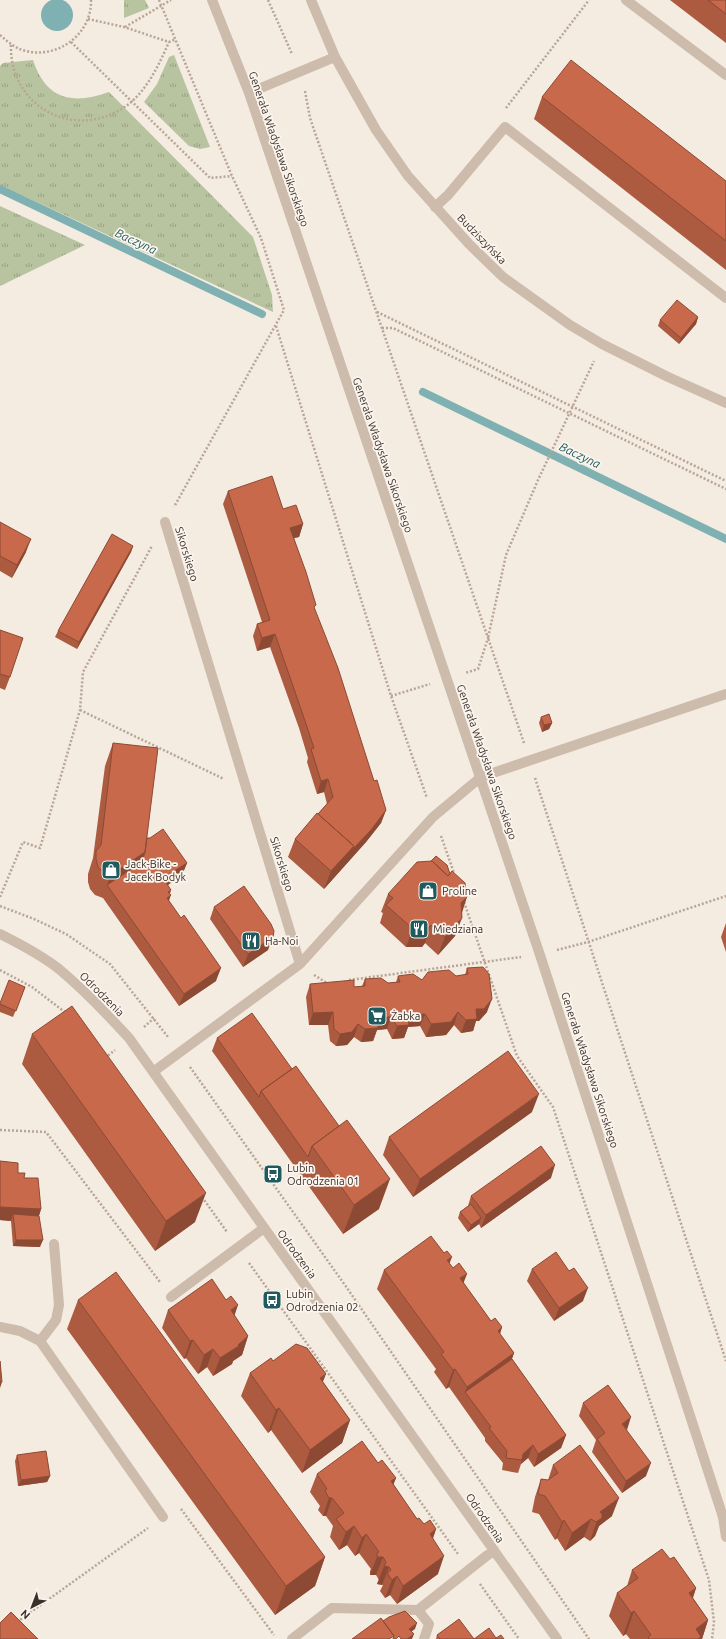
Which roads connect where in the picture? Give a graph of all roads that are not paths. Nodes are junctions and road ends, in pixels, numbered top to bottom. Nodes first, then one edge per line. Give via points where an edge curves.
1 (212, 0) edge
2 (311, 0) edge
3 (626, 0) edge
4 (335, 57) junction
5 (726, 75) edge
6 (249, 93) junction
7 (435, 207) junction
8 (726, 298) edge
9 (726, 403) edge
10 (165, 522) road end
11 (726, 694) edge
12 (480, 777) junction
13 (0, 934) edge
14 (300, 964) junction
15 (154, 1072) junction
16 (264, 1228) junction
17 (54, 1244) dead end
18 (171, 1297) road end
19 (0, 1327) edge
20 (40, 1341) junction
21 (163, 1517) road end
22 (726, 1537) edge
23 (494, 1550) junction
24 (418, 1610) junction
25 (292, 1639) edge
26 (424, 1639) edge
27 (557, 1639) edge

1 - 6 street, Generała Władysława Sikorskiego
2 - 4 street, Budziszyńska
3 - 5 street
4 - 6 street
4 - 7 street, Budziszyńska via 376,130 408,176
6 - 12 street, Generała Władysława Sikorskiego
7 - 8 street via 505,127
7 - 9 street, Budziszyńska via 503,277 570,325 602,344
10 - 14 street, Sikorskiego
11 - 12 street
12 - 14 street via 434,817
12 - 22 street, Generała Władysława Sikorskiego via 722,1517
13 - 15 street, Odrodzenia via 58,968 129,1038
14 - 15 street
15 - 16 street, Odrodzenia
16 - 18 street
16 - 23 street, Odrodzenia
17 - 20 street via 59,1305 56,1320
19 - 20 street via 20,1331
20 - 21 street
23 - 24 street
23 - 27 street, Odrodzenia
24 - 25 street via 332,1608
24 - 26 street via 429,1624

